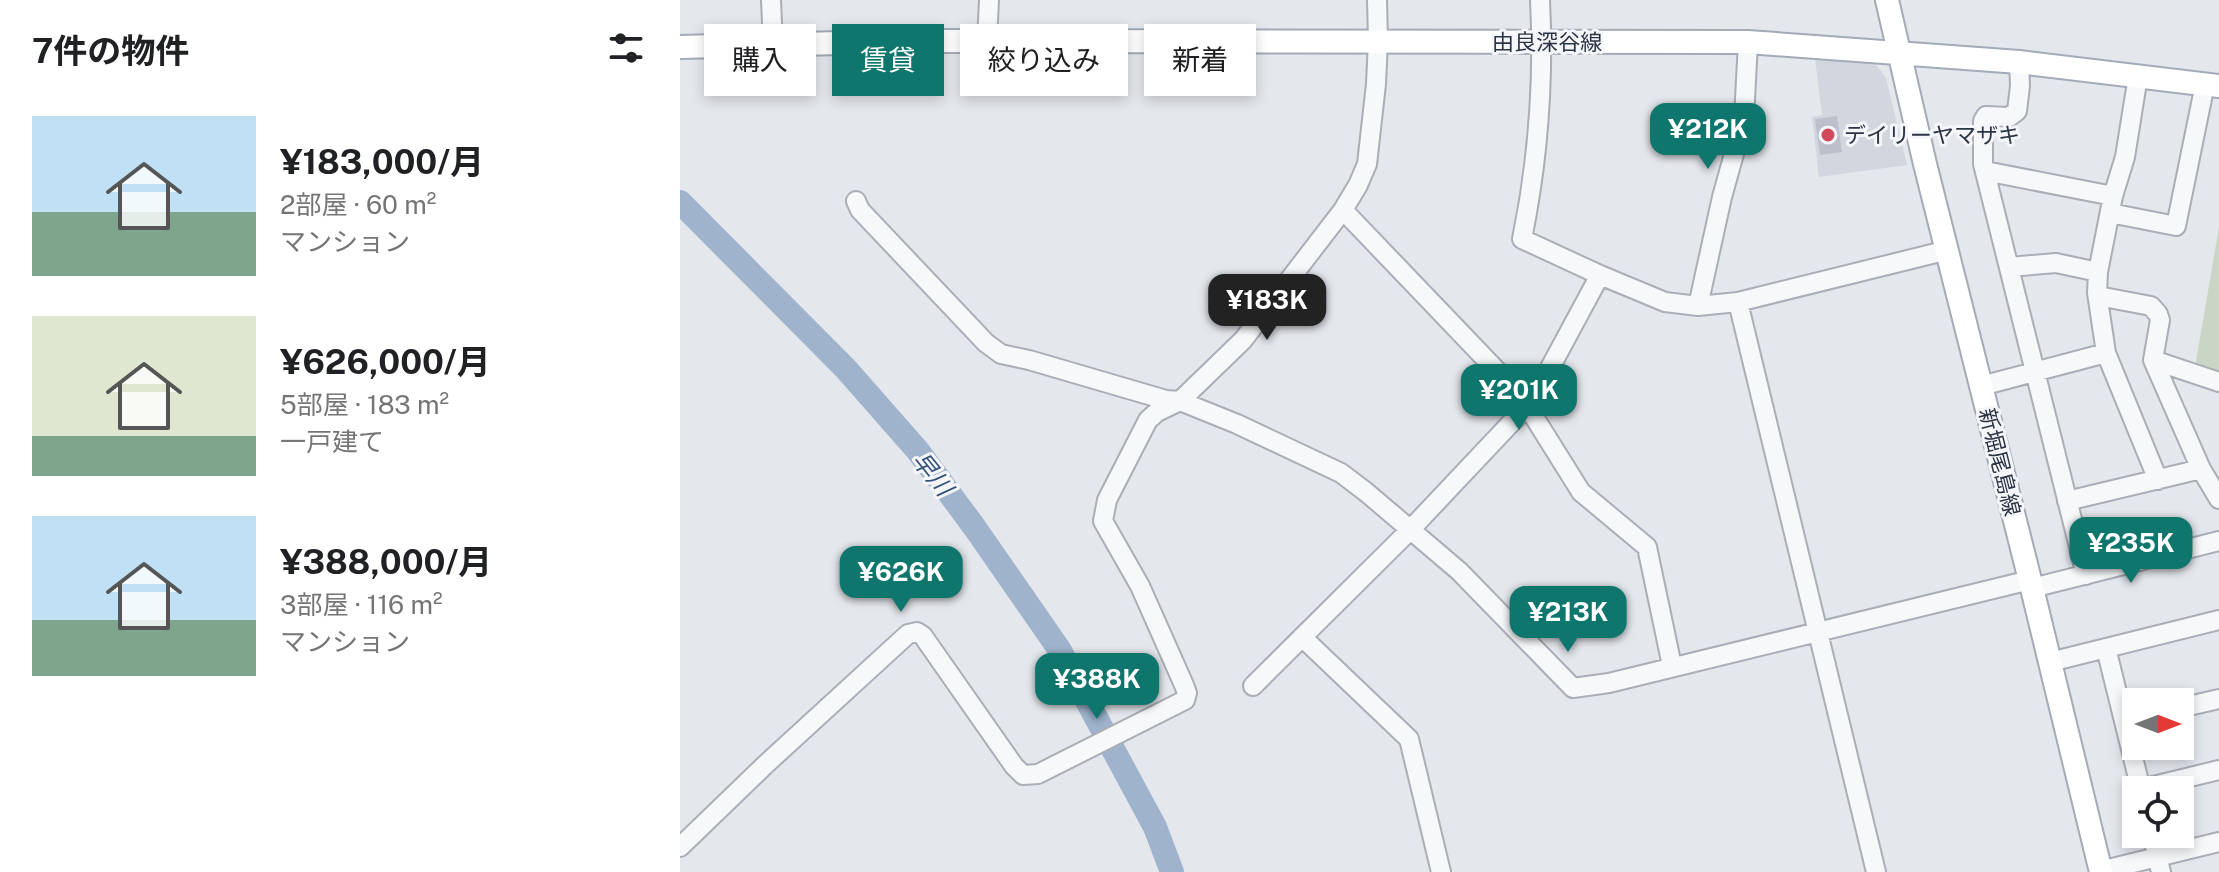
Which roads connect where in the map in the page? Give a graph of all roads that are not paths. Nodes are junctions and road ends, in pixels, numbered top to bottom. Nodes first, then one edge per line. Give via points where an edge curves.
1 (771, 0) edge
2 (989, 0) edge
3 (1377, 0) edge
4 (1540, 0) edge
5 (1887, 0) edge
6 (772, 24) edge
7 (988, 24) edge
8 (960, 41) edge
9 (1128, 41) edge
10 (1378, 41) junction
11 (1542, 42) junction
12 (1748, 42) junction
13 (816, 45) edge
14 (680, 47) edge
15 (704, 47) edge
16 (1898, 53) junction
17 (2019, 62) junction
18 (2138, 76) junction
19 (2212, 85) edge
20 (1985, 171) junction
21 (856, 201) dead end
22 (2112, 205) junction
23 (1343, 210) junction
24 (1948, 250) junction
25 (2009, 267) junction
26 (2098, 272) junction
27 (1600, 275) junction
28 (2098, 296) junction
29 (1738, 302) junction
30 (1698, 306) junction
31 (2106, 353) junction
32 (2153, 360) junction
33 (2035, 372) junction
34 (2219, 382) edge
35 (1981, 386) junction
36 (1180, 401) junction
37 (1527, 406) junction
38 (2201, 469) junction
39 (2158, 480) junction
40 (2219, 499) edge
41 (2067, 501) junction
42 (1410, 530) junction
43 (2219, 541) edge
44 (2086, 575) junction
45 (2031, 584) junction
46 (2219, 620) edge
47 (1817, 632) junction
48 (1302, 637) junction
49 (2106, 648) junction
50 (2050, 662) junction
51 (1672, 666) junction
52 (1253, 686) dead end
53 (2122, 696) edge
54 (2219, 699) edge
55 (2194, 705) edge
56 (2219, 770) edge
57 (2194, 776) edge
58 (2219, 842) edge
59 (680, 847) edge
60 (2160, 865) edge
61 (1441, 872) edge
62 (1876, 872) edge
63 (2100, 872) edge

1 - 6 street
2 - 7 street
3 - 10 street
4 - 11 street
5 - 16 main road, 新堀尾島線
8 - 13 main road, 由良深谷線
9 - 10 main road, 由良深谷線
10 - 11 main road, 由良深谷線
10 - 23 street via 1367,164
11 - 12 main road, 由良深谷線
11 - 27 street via 1534,169 1522,239
12 - 16 main road, 由良深谷線
12 - 30 street via 1744,118
14 - 15 main road, 由良深谷線
16 - 17 main road, 由良深谷線
16 - 24 main road, 新堀尾島線
17 - 18 main road, 由良深谷線
17 - 20 street via 2017,111 1983,121
18 - 19 main road, 由良深谷線
18 - 22 street
19 - 22 street via 2176,226
20 - 22 street
20 - 25 street
21 - 36 street via 1001,354
22 - 26 street
23 - 36 street via 1243,340
23 - 37 street
24 - 29 street
24 - 35 main road, 新堀尾島線
25 - 26 street via 2056,263
25 - 33 street
26 - 28 street
27 - 30 street via 1665,302
27 - 37 street
28 - 31 street
28 - 32 street via 2155,309 2160,320
29 - 30 street
29 - 47 street
31 - 33 street
31 - 39 street
32 - 34 street
32 - 38 street
33 - 35 street
33 - 41 street
35 - 45 main road, 新堀尾島線
36 - 42 street via 1341,473
36 - 59 street via 1148,420 1107,500 1103,521 1140,586 1184,685 1185,700 1038,774 1023,775 923,636 908,634
37 - 42 street
37 - 51 street via 1581,492 1647,547
38 - 39 street
38 - 40 street
39 - 41 street
41 - 44 street
42 - 48 street
42 - 51 street via 1459,571 1573,688
43 - 44 street
44 - 45 street
45 - 47 street
45 - 50 main road, 新堀尾島線
46 - 49 street
47 - 51 street
47 - 62 street
48 - 52 street
48 - 61 street via 1409,739
49 - 50 street
49 - 53 street
50 - 63 main road, 新堀尾島線
54 - 55 street
56 - 57 street
58 - 60 street
60 - 63 street

